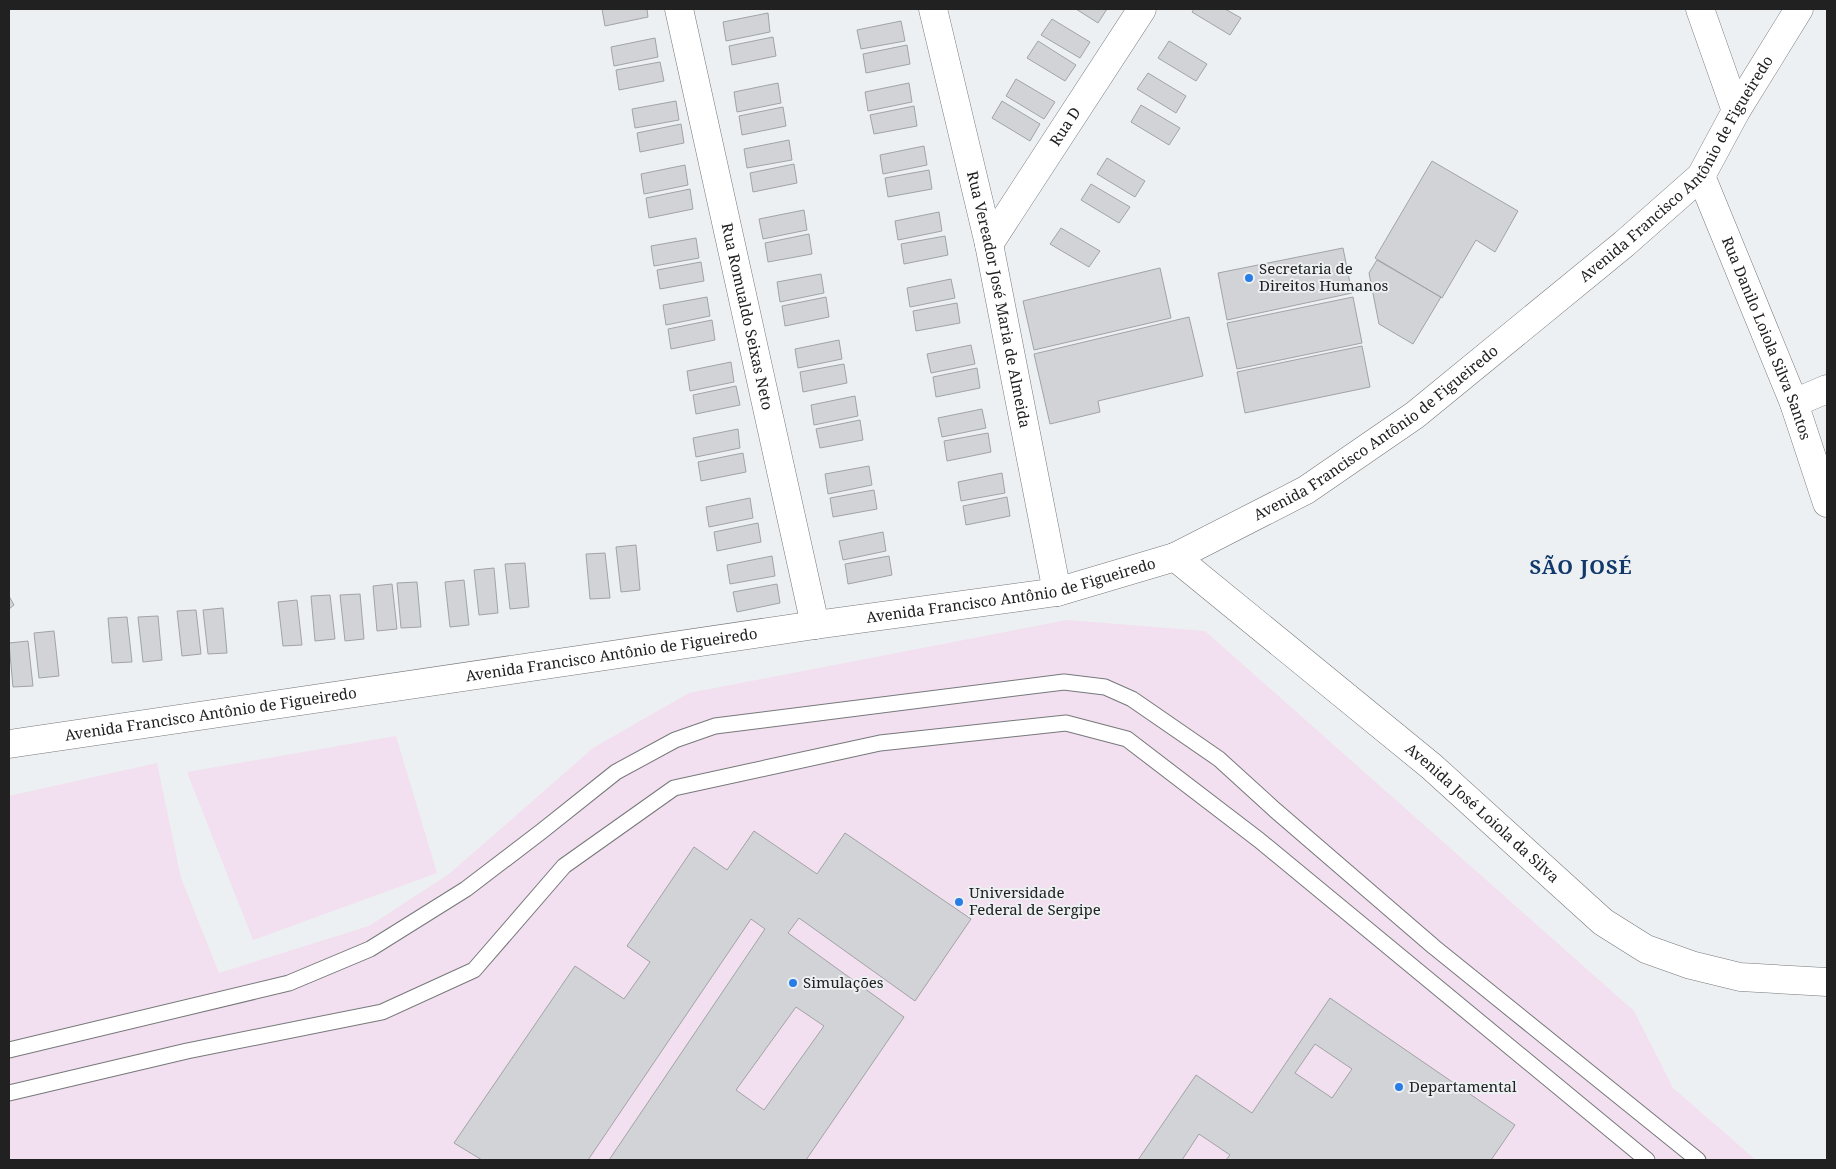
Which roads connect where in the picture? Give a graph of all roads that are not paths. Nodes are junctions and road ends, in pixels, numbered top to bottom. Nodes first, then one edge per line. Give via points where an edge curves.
1 (679, 9) edge
2 (933, 9) edge
3 (1142, 9) edge
4 (1700, 9) edge
5 (1799, 9) edge
6 (1736, 111) junction
7 (1701, 176) junction
8 (989, 244) junction
9 (1827, 389) edge
10 (1794, 403) junction
11 (1827, 503) edge
12 (1175, 557) junction
13 (1057, 592) junction
14 (815, 625) junction
15 (9, 744) edge
16 (1827, 982) edge
17 (9, 1050) edge
18 (9, 1092) edge
19 (1647, 1160) edge
20 (1698, 1160) edge

1 - 14 street, Rua Romualdo Seixas Neto
2 - 8 street, Rua Vereador José Maria de Almeida
3 - 8 street, Rua D
4 - 6 street
5 - 6 street, Avenida Francisco Antônio de Figueiredo
6 - 7 street, Avenida Francisco Antônio de Figueiredo
7 - 10 street, Rua Danilo Loiola Silva Santos
7 - 12 street, Avenida Francisco Antônio de Figueiredo via 1624,244 1415,415 1306,490
8 - 13 street, Rua Vereador José Maria de Almeida
9 - 10 street
10 - 11 street, Rua Danilo Loiola Silva Santos
12 - 13 street, Avenida Francisco Antônio de Figueiredo
12 - 16 street, Avenida José Loiola da Silva via 1431,766 1603,922 1646,949 1691,965 1740,977
13 - 14 street, Avenida Francisco Antônio de Figueiredo
14 - 15 street, Avenida Francisco Antônio de Figueiredo
17 - 20 lane via 289,983 370,949 466,890 616,772 675,740 714,726 1064,682 1105,687 1132,699 1219,759 1434,947
18 - 19 lane via 187,1051 382,1012 474,970 564,866 674,788 880,743 1066,724 1127,739 1259,840

